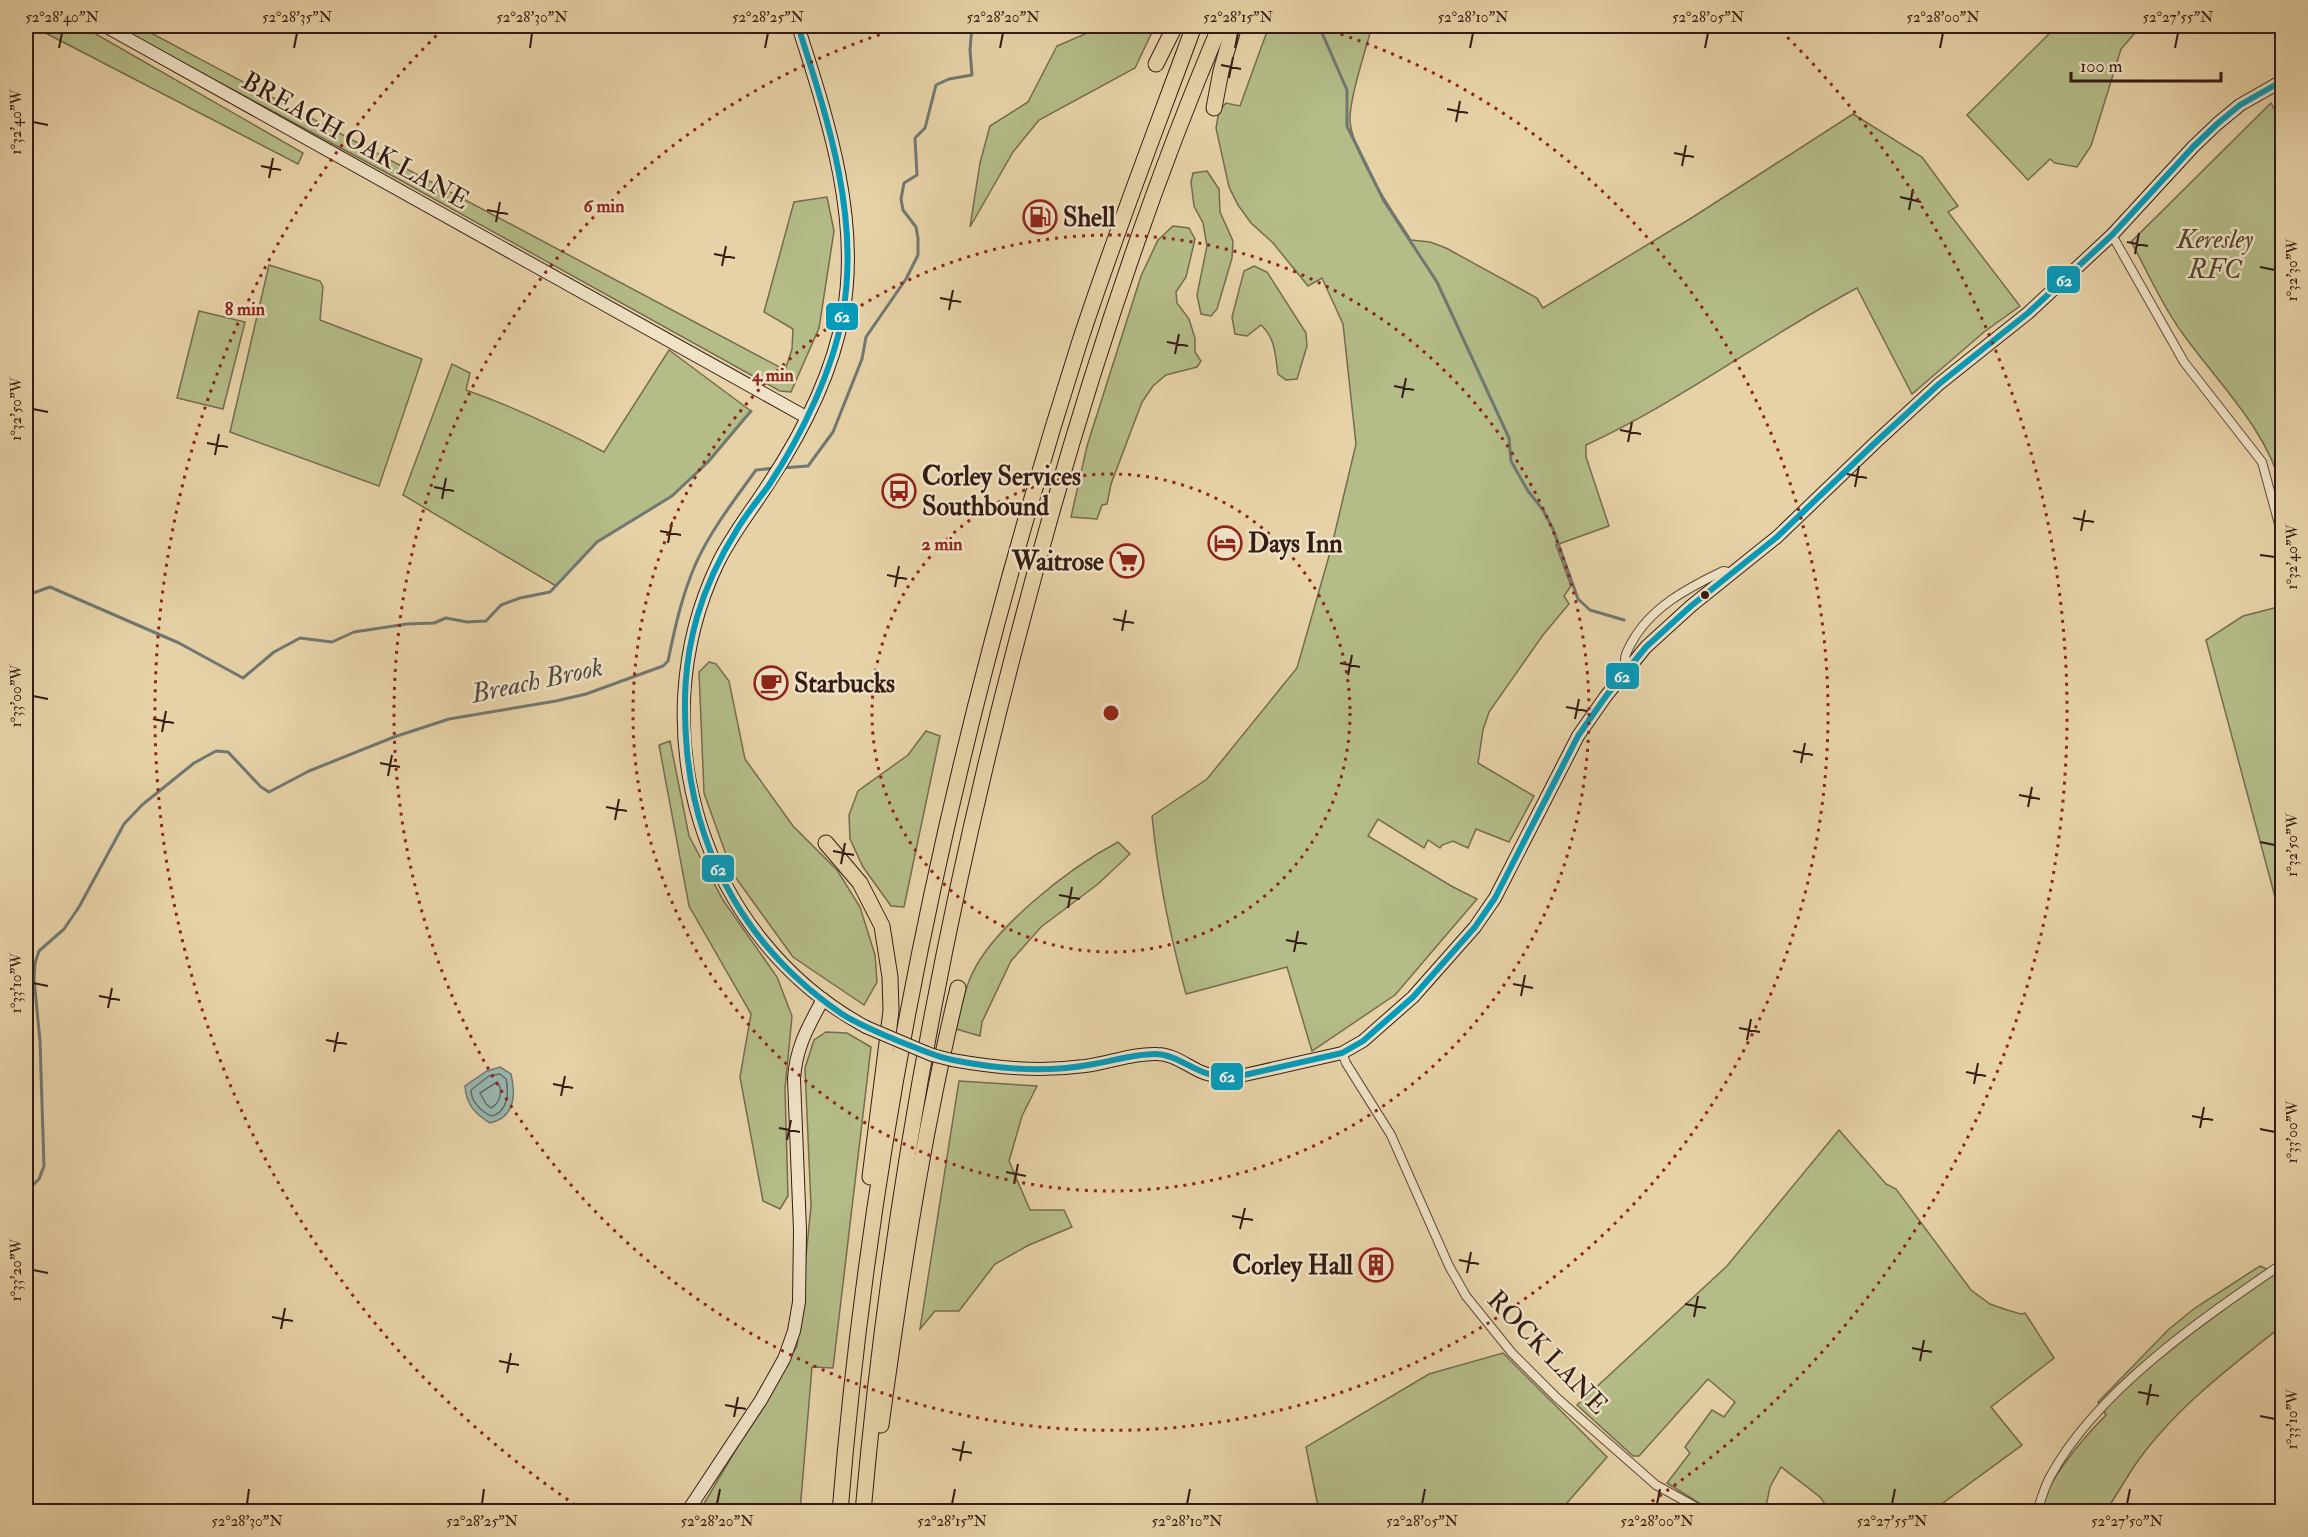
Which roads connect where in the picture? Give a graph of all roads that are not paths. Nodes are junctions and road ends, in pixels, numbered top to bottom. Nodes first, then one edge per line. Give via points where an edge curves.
1 (105, 26) edge
2 (798, 26) edge
3 (1175, 26) edge
4 (1194, 26) edge
5 (1220, 26) edge
6 (1234, 26) edge
7 (1156, 64) dead end
8 (2283, 81) edge
9 (1214, 108) dead end
10 (2112, 235) junction
11 (806, 417) junction
12 (2283, 536) edge
13 (1732, 573) junction
14 (1627, 669) junction
15 (826, 843) dead end
16 (958, 988) dead end
17 (823, 999) junction
18 (1342, 1053) junction
19 (2283, 1264) edge
20 (860, 1314) junction
21 (687, 1512) edge
22 (840, 1512) edge
23 (863, 1512) edge
24 (869, 1512) edge
25 (1705, 1512) edge
26 (2037, 1512) edge

1 - 11 street, BREACH OAK LANE
2 - 11 street via 834,153 848,235 843,316 832,361
3 - 7 highway
4 - 20 highway via 1080,344 979,689 912,994
5 - 23 highway via 1155,195 1076,427 981,776 905,1162 884,1309
6 - 9 highway
8 - 10 street via 2240,105 2217,124
10 - 12 street via 2184,362 2262,462
10 - 13 street via 2028,313 1916,404 1777,537
11 - 17 street via 718,564 698,613 683,696 690,780 703,835 733,901 774,956
13 - 14 street via 1665,628
13 - 14 street via 1723,571 1695,584 1648,619 1626,654
14 - 18 street via 1578,736 1508,877 1475,927 1404,1005 1363,1041
15 - 20 highway via 860,883 882,926 890,977 891,1011 869,1184
16 - 24 highway via 917,1188
17 - 18 street, bridge via 866,1027 932,1055 995,1067 1028,1070 1160,1054 1204,1073 1227,1077
17 - 21 street via 802,1037 795,1061 800,1302 794,1331 784,1359 761,1400
18 - 25 street, ROCK LANE via 1391,1135 1466,1296 1512,1353 1557,1398 1656,1485
19 - 26 street via 2200,1323 2125,1385 2067,1449 2049,1478
20 - 22 highway

